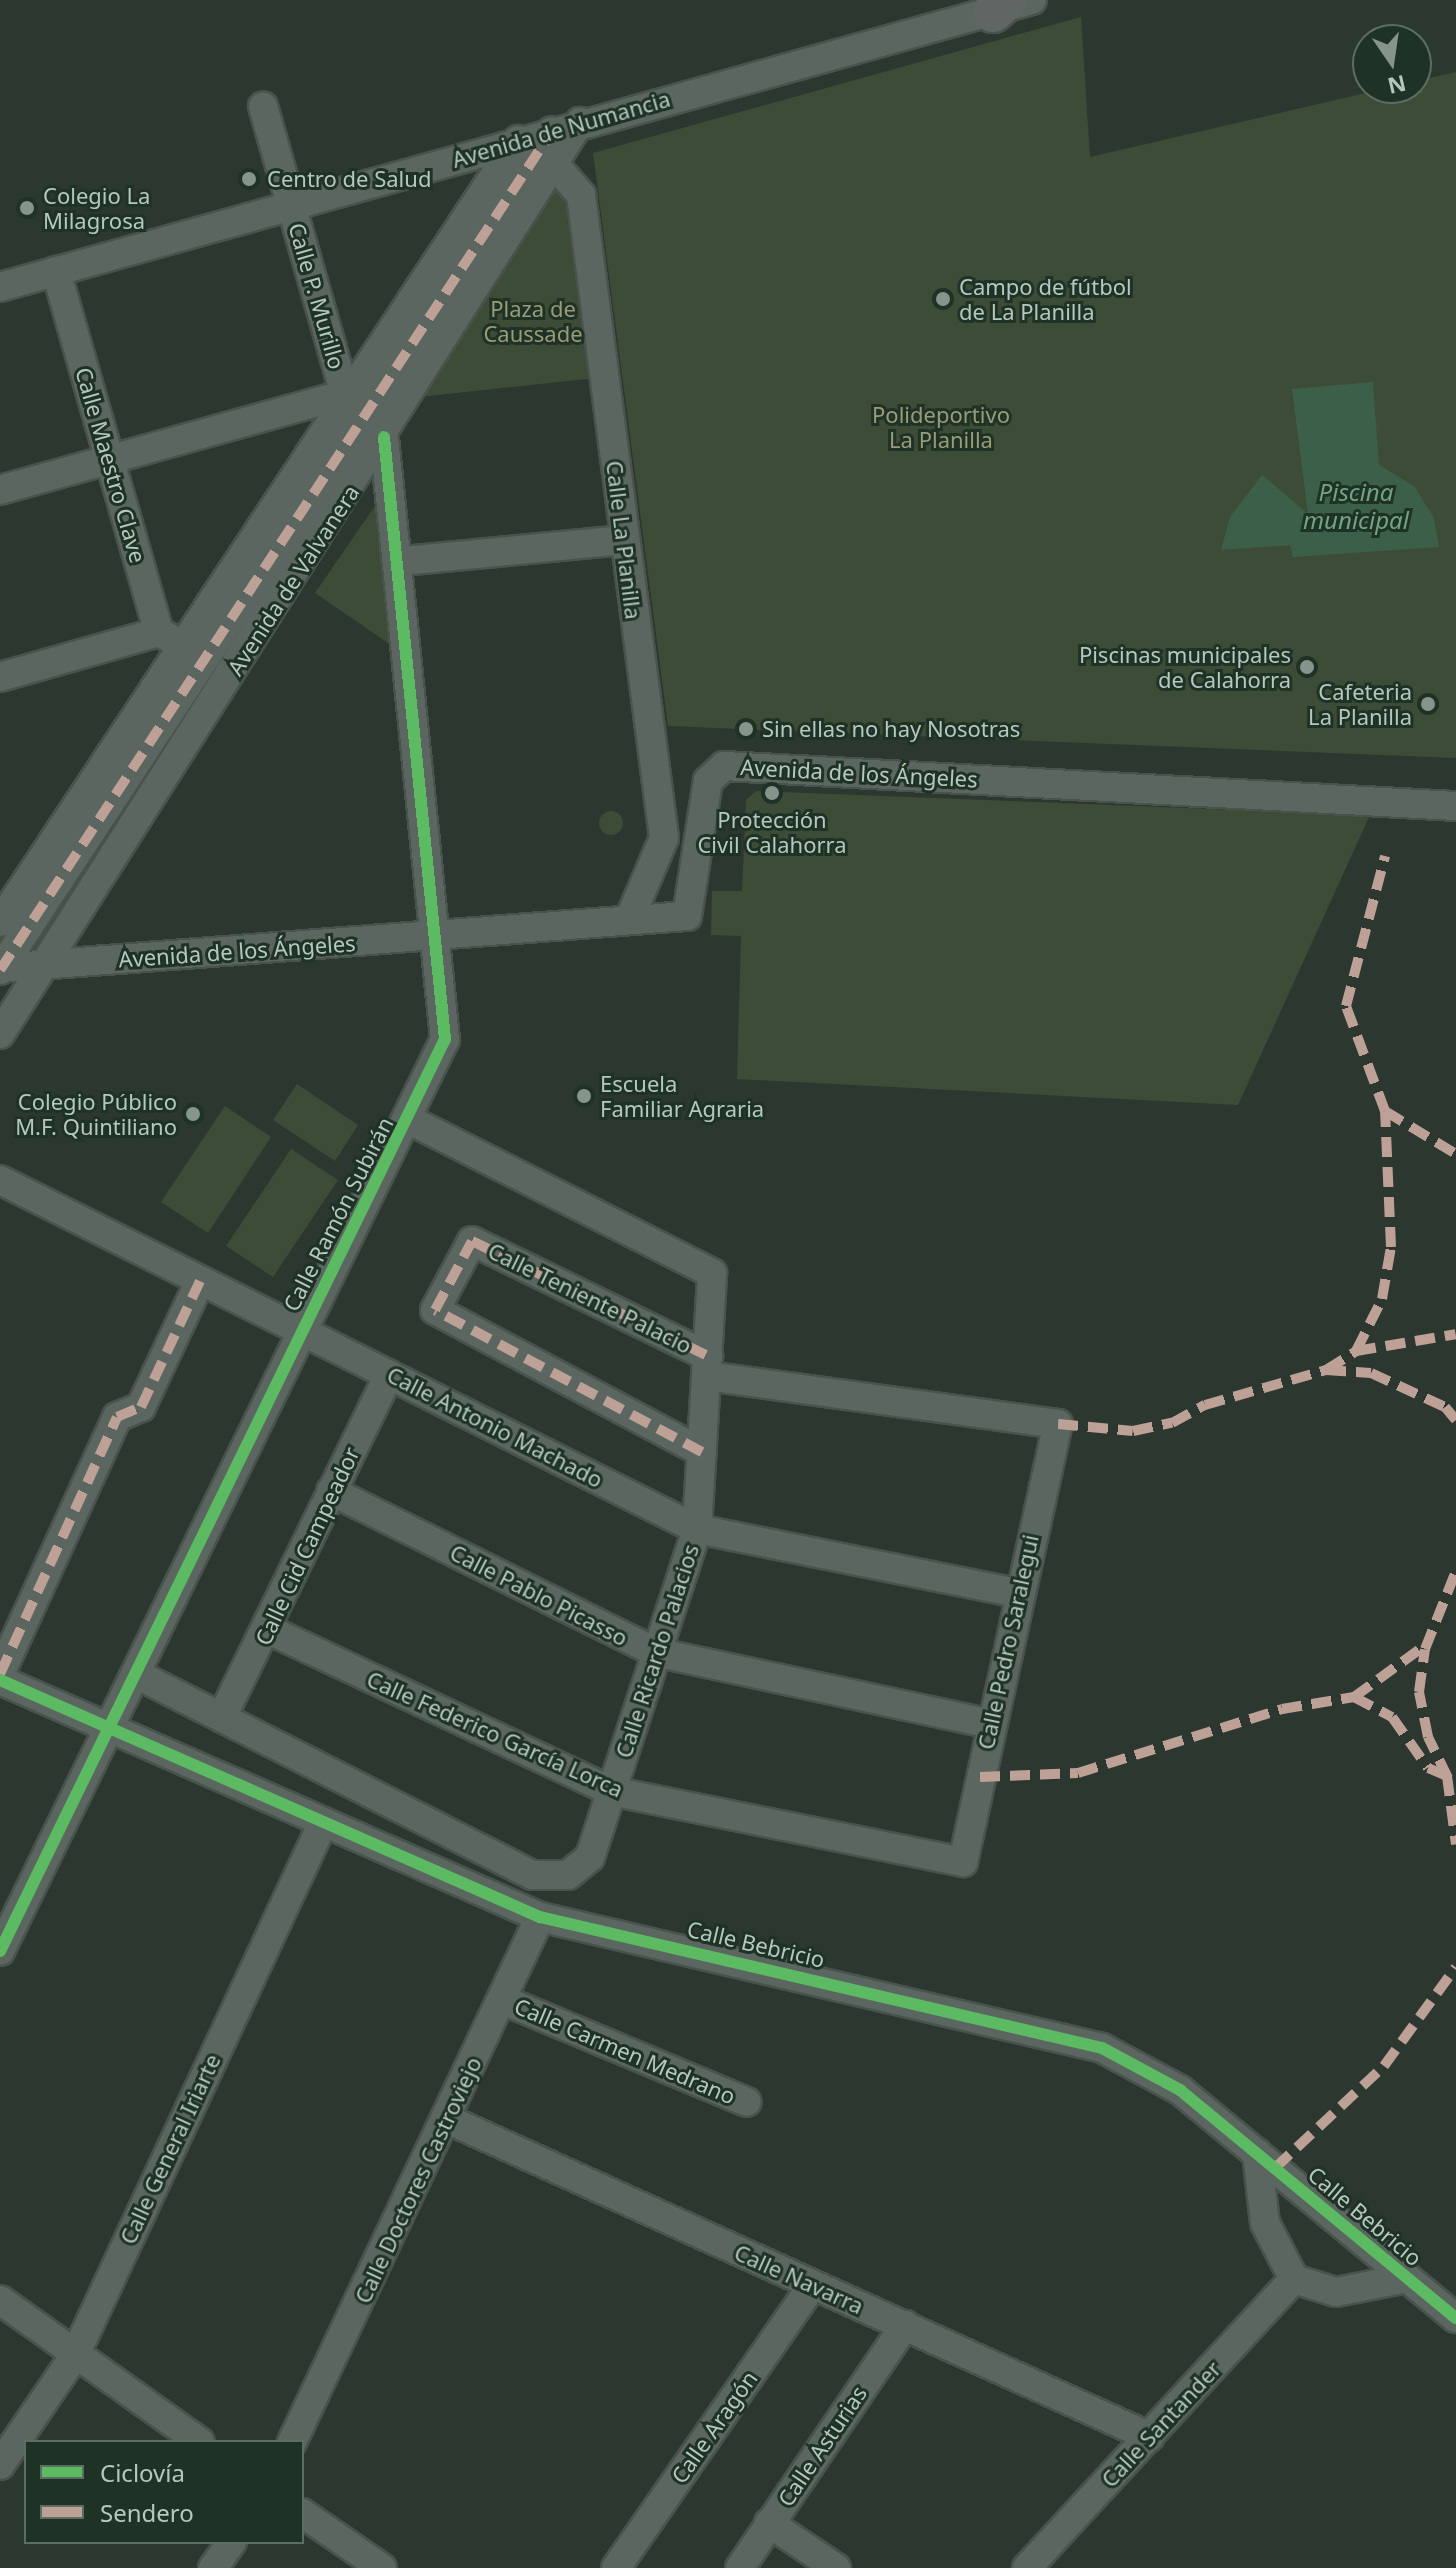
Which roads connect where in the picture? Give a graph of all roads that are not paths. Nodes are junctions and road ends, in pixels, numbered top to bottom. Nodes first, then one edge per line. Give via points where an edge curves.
1 (1032, 0) edge
2 (1000, 6) edge
3 (263, 106) dead end
4 (580, 122) junction
5 (552, 131) junction
6 (518, 140) junction
7 (554, 164) junction
8 (292, 205) junction
9 (56, 271) junction
10 (0, 287) edge
11 (345, 394) junction
12 (384, 437) junction
13 (107, 459) junction
14 (0, 490) edge
15 (623, 540) junction
16 (402, 561) junction
17 (159, 632) junction
18 (184, 646) junction
19 (0, 677) edge
20 (1456, 806) edge
21 (629, 920) junction
22 (0, 922) edge
23 (439, 937) junction
24 (47, 964) junction
25 (1, 968) edge
26 (0, 1034) edge
27 (409, 1120) junction
28 (0, 1180) edge
29 (200, 1281) junction
30 (302, 1327) junction
31 (708, 1366) junction
32 (389, 1374) junction
33 (1058, 1424) joint
34 (702, 1452) junction
35 (331, 1491) junction
36 (697, 1529) junction
37 (1017, 1593) junction
38 (269, 1630) junction
39 (655, 1652) junction
40 (138, 1675) junction
41 (0, 1677) edge
42 (222, 1717) junction
43 (991, 1724) junction
44 (113, 1728) junction
45 (611, 1791) junction
46 (323, 1823) junction
47 (963, 1862) joint
48 (540, 1917) junction
49 (0, 1951) edge
50 (503, 2000) junction
51 (747, 2102) dead end
52 (449, 2120) junction
53 (1257, 2153) junction
54 (1408, 2278) junction
55 (1294, 2279) junction
56 (812, 2286) junction
57 (0, 2300) edge
58 (1456, 2318) edge
59 (905, 2325) junction
60 (75, 2355) junction
61 (1150, 2437) junction
62 (197, 2440) edge
63 (293, 2440) edge
64 (0, 2465) edge
65 (304, 2514) edge
66 (769, 2523) junction
67 (231, 2544) edge
68 (213, 2568) edge
69 (382, 2568) edge
70 (616, 2568) edge
71 (740, 2568) edge
72 (836, 2568) edge
73 (1027, 2568) edge

1 - 2 street, Avenida de Numancia
2 - 4 street, Avenida de Numancia
3 - 8 street, Calle P. Murillo
4 - 5 street, Avenida de Numancia
4 - 7 street, Avenida de Valvanera
5 - 6 street, Avenida de Numancia
5 - 25 street, Avenida de Valvanera
6 - 8 street, Avenida de Numancia
6 - 11 street
7 - 12 street, Avenida de Valvanera
7 - 15 street, Calle La Planilla via 581,195
8 - 9 street, Avenida de Numancia
8 - 11 street, Calle P. Murillo
9 - 10 street, Avenida de Numancia
9 - 13 street, Calle Maestro Clave
11 - 13 street
11 - 18 street
12 - 16 street, Calle Ramón Subirán
12 - 24 street, Avenida de Valvanera
13 - 14 street
13 - 17 street, Calle Maestro Clave
15 - 16 street
15 - 21 street, Calle La Planilla via 664,838
16 - 23 street, Calle Ramón Subirán
17 - 18 street
17 - 19 street
18 - 22 street
20 - 21 street, Avenida de los Ángeles via 724,766 708,781 687,916
21 - 23 street, Avenida de los Ángeles
23 - 24 street, Avenida de los Ángeles
23 - 27 street, Calle Ramón Subirán via 445,1039
24 - 25 street, Avenida de los Ángeles
24 - 26 street, Avenida de Valvanera
27 - 30 street, Calle Ramón Subirán
27 - 31 street, Calle Ricardo Palacios via 712,1273
28 - 29 street, Calle Antonio Machado
29 - 30 street, Calle Antonio Machado
29 - 41 street via 141,1407 117,1417
30 - 32 street, Calle Antonio Machado
30 - 40 street, Calle Ramón Subirán
31 - 33 street, Calle Teniente Palacio
31 - 34 street, Calle Ricardo Palacios
31 - 34 street, Calle Teniente Palacio via 472,1241 435,1310
32 - 35 street, Calle Cid Campeador
32 - 36 street, Calle Antonio Machado
33 - 37 street, Calle Pedro Saralegui
34 - 36 street, Calle Ricardo Palacios
35 - 38 street, Calle Cid Campeador
35 - 39 street, Calle Pablo Picasso
36 - 37 street, Calle Antonio Machado
36 - 39 street, Calle Ricardo Palacios
37 - 43 street, Calle Pedro Saralegui
38 - 42 street, Calle Cid Campeador
38 - 45 street, Calle Federico García Lorca
39 - 43 street, Calle Pablo Picasso
39 - 45 street, Calle Ricardo Palacios
40 - 42 street, Calle Ricardo Palacios
40 - 44 street, Calle Ramón Subirán
41 - 44 street, Calle Bebricio
42 - 45 street, Calle Ricardo Palacios via 532,1875 568,1875 590,1857
43 - 47 street, Calle Pedro Saralegui
44 - 46 street, Calle Bebricio
44 - 49 street, Calle Ramón Subirán
45 - 47 street, Calle Federico García Lorca
46 - 48 street, Calle Bebricio
46 - 60 street, Calle General Iriarte
48 - 50 street, Calle Doctores Castroviejo
48 - 53 street, Calle Bebricio via 1102,2048 1180,2090
50 - 51 street, Calle Carmen Medrano
50 - 52 street, Calle Doctores Castroviejo
52 - 56 street, Calle Navarra
52 - 63 street, Calle Doctores Castroviejo
53 - 54 street, Calle Bebricio
53 - 55 street via 1265,2223
54 - 55 street via 1336,2292
54 - 58 street, Calle Bebricio
55 - 61 street, Calle Santander
56 - 59 street, Calle Navarra
56 - 70 street, Calle Aragón
57 - 60 street
59 - 61 street, Calle Navarra
59 - 66 street, Calle Asturias
60 - 62 street
60 - 64 street, Calle General Iriarte
61 - 73 street, Calle Santander
65 - 69 street
66 - 71 street, Calle Asturias
66 - 72 street
67 - 68 street

